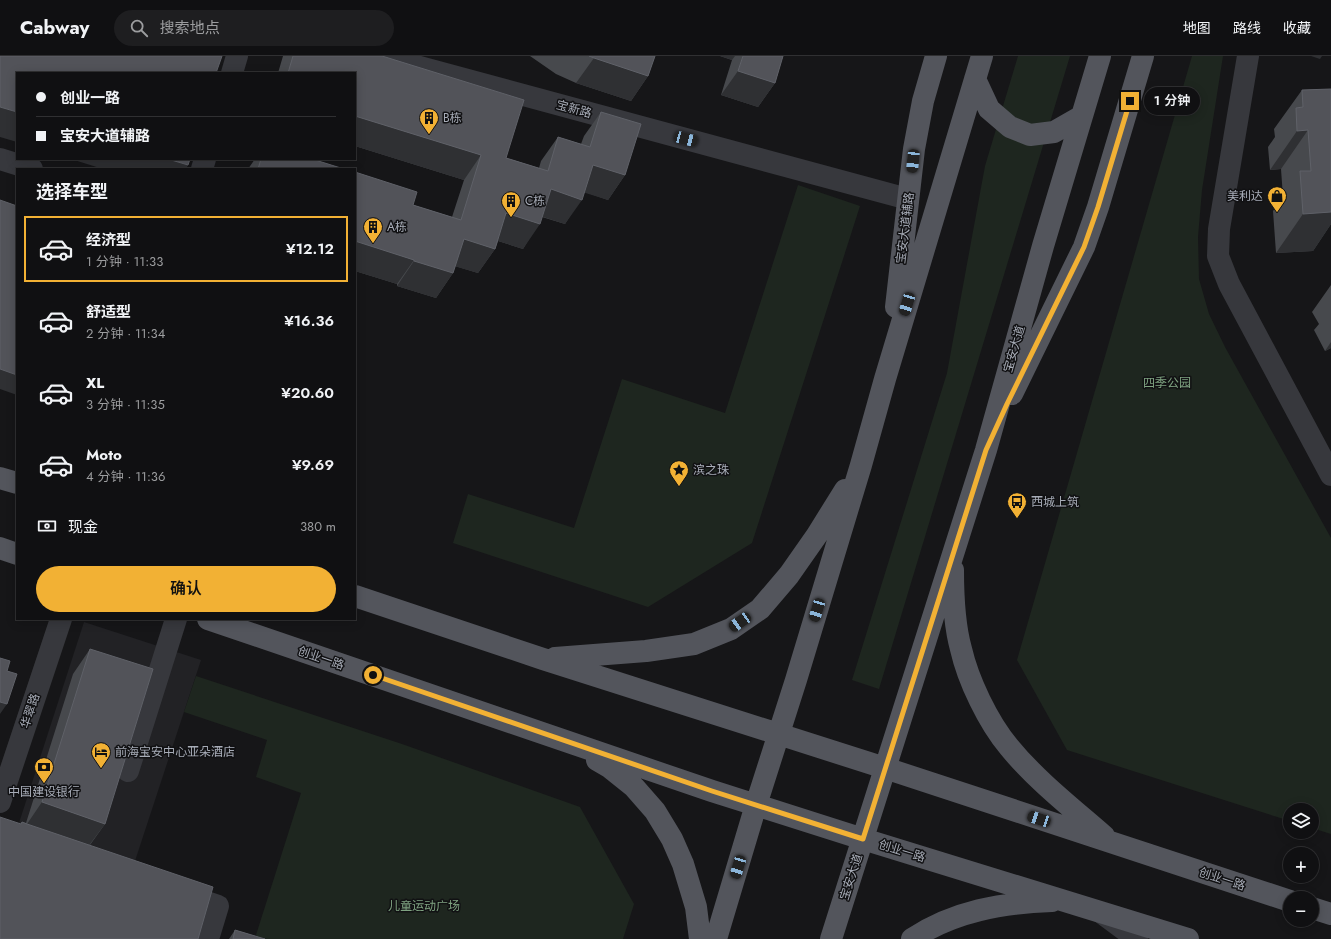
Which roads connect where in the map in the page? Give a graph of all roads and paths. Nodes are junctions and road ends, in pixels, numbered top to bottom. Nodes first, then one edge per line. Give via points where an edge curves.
1 (237, 56) edge
2 (378, 56) edge
3 (936, 56) edge
4 (982, 56) edge
5 (1100, 56) edge
6 (1143, 56) edge
7 (1248, 56) edge
8 (232, 72) edge
9 (975, 79) junction
10 (1082, 116) junction
11 (0, 159) edge
12 (29, 168) edge
13 (908, 199) junction
14 (885, 379) junction
15 (986, 450) junction
16 (861, 465) junction
17 (1331, 475) edge
18 (0, 478) edge
19 (16, 483) edge
20 (0, 548) edge
21 (16, 554) edge
22 (953, 554) junction
23 (356, 596) edge
24 (61, 620) edge
25 (176, 620) edge
26 (211, 620) edge
27 (543, 659) junction
28 (779, 734) junction
29 (567, 742) junction
30 (885, 768) junction
31 (128, 771) edge
32 (0, 802) edge
33 (756, 805) junction
34 (863, 839) junction
35 (1112, 844) junction
36 (158, 886) edge
37 (1283, 899) edge
38 (1065, 901) junction
39 (1319, 910) edge
40 (1099, 911) junction
41 (1331, 914) edge
42 (208, 939) edge
43 (700, 939) edge
44 (716, 939) edge
45 (831, 939) edge
46 (912, 939) edge
47 (1137, 939) edge
48 (1188, 939) edge

1 - 8 street
2 - 13 street, 宝新路
3 - 13 main road, 宝安大道辅路 via 923,101
4 - 9 main road
5 - 10 main road, 宝安大道
6 - 15 main road via 1084,247
7 - 17 street via 1219,229 1218,256 1229,284
9 - 10 main road via 989,109 1010,127 1030,135 1054,132
9 - 14 main road
10 - 15 main road, 宝安大道
11 - 12 street
13 - 14 main road, 宝安大道辅路
14 - 16 main road
15 - 22 main road, 宝安大道
16 - 27 main road via 789,575 760,609 731,629 694,644 646,651
16 - 28 main road
18 - 19 main road
20 - 21 main road
22 - 30 main road, 宝安大道
22 - 35 main road via 953,584 961,649 987,715 1008,747
23 - 27 main road, 创业一路
24 - 32 street, 华翠路
25 - 31 street
26 - 29 main road, 创业一路
27 - 28 main road, 创业一路
28 - 30 main road, 创业一路
28 - 33 main road
29 - 33 main road, 创业一路
29 - 43 main road via 609,767 634,787 655,811 683,864 696,907
30 - 34 main road, 宝安大道
30 - 35 main road, 创业一路
33 - 34 main road, 创业一路
33 - 44 main road
34 - 38 main road, 创业一路
34 - 45 main road, 宝安大道
35 - 37 main road, 创业一路
36 - 42 street via 218,906
38 - 40 main road, 创业一路
38 - 46 main road via 1033,902 969,912
39 - 41 main road
40 - 47 street
40 - 48 main road, 创业一路

